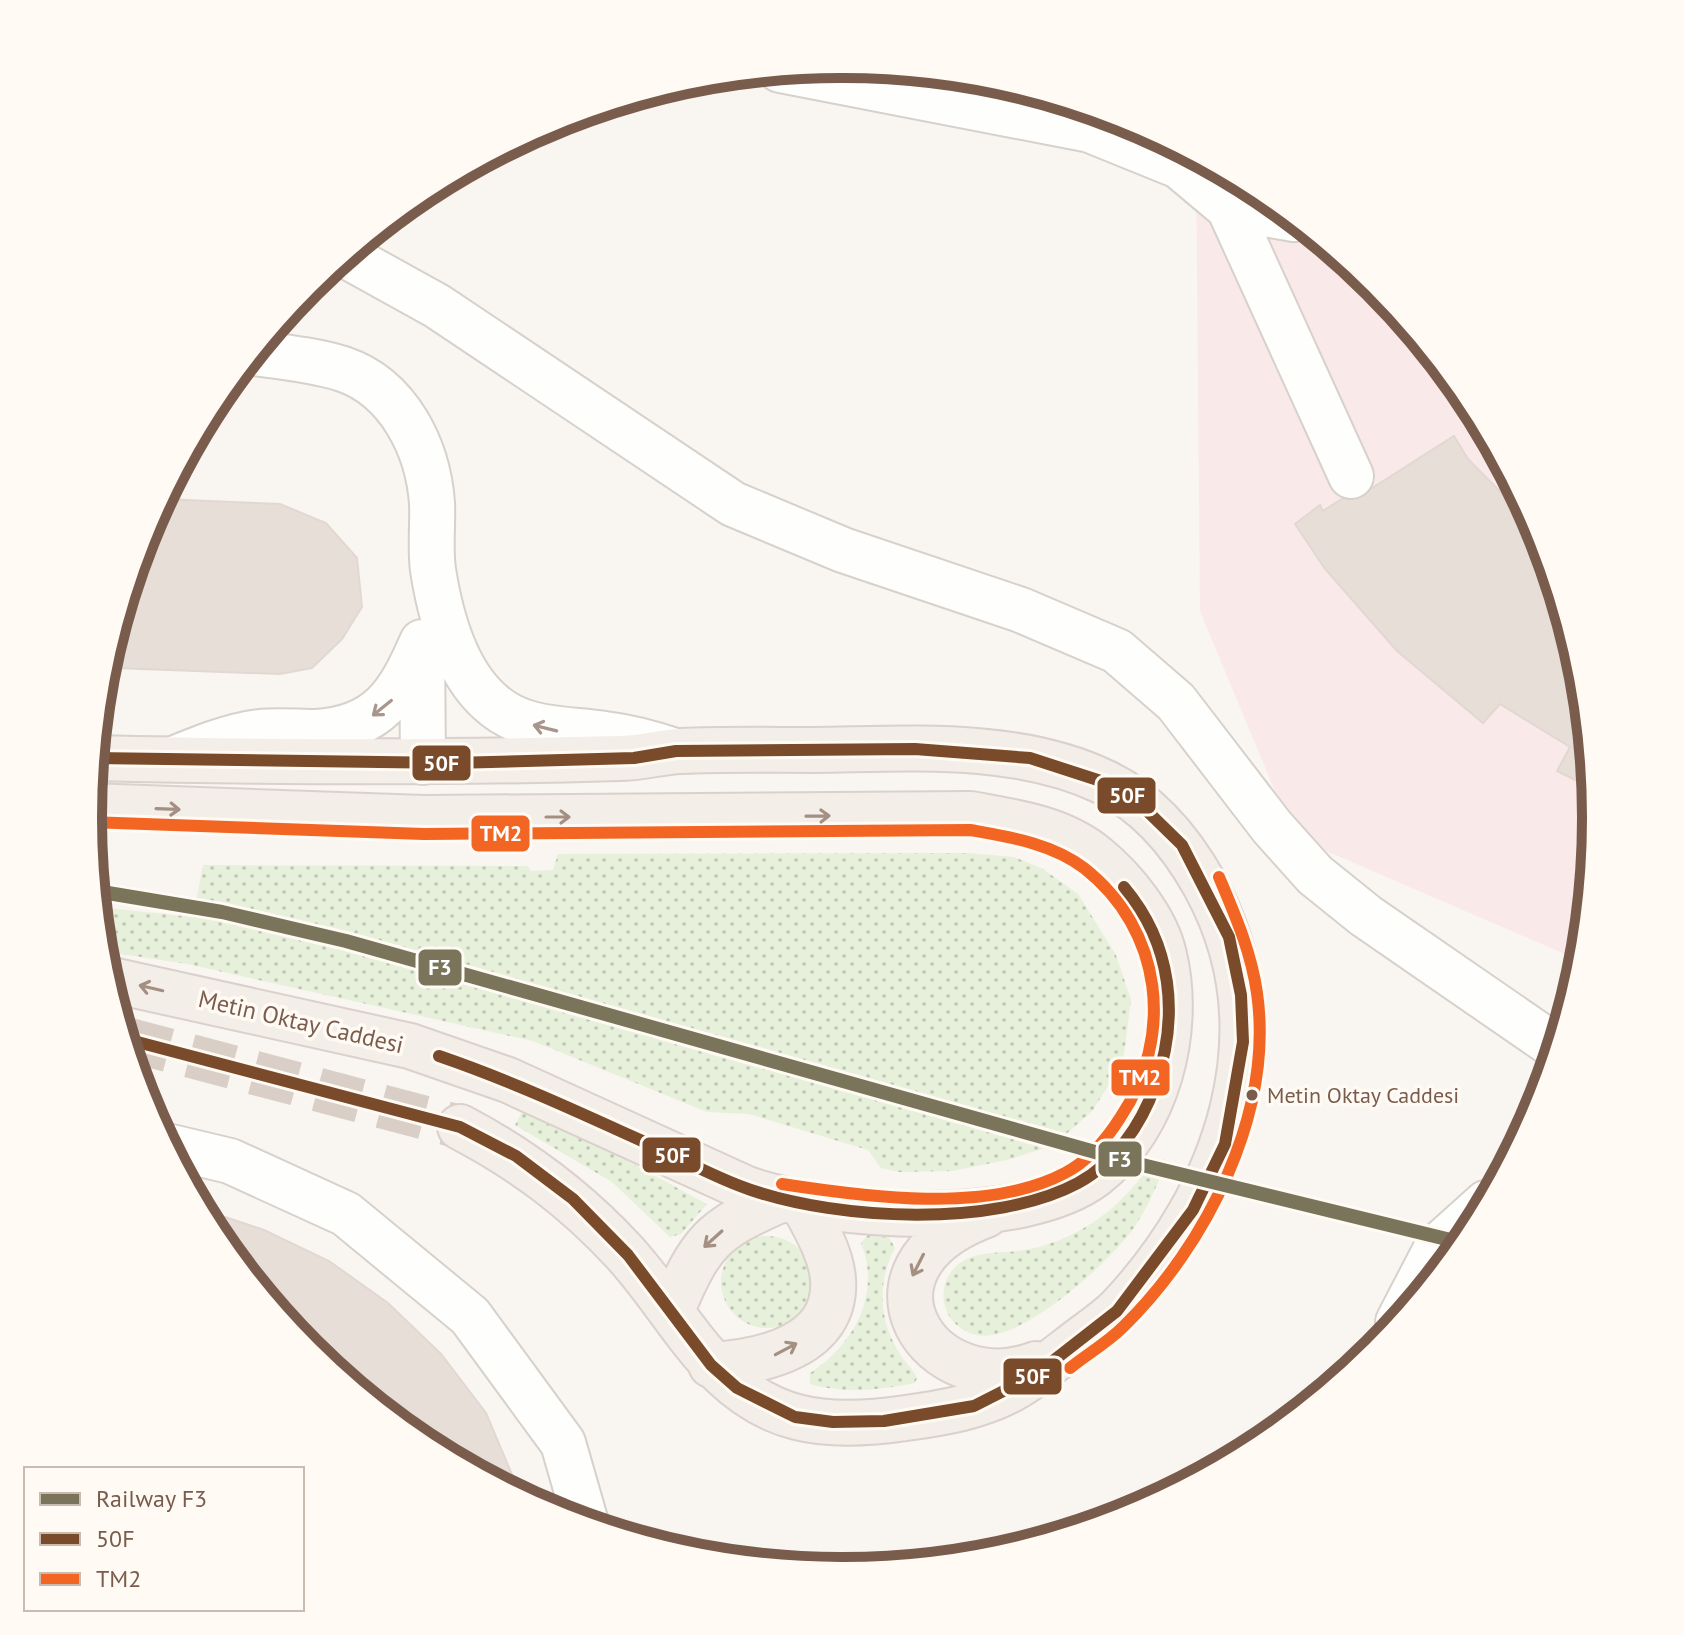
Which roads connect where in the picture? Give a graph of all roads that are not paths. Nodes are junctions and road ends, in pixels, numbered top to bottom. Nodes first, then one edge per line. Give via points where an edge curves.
1 (825, 79) edge
2 (1229, 208) junction
3 (1270, 215) edge
4 (355, 261) edge
5 (265, 355) edge
6 (1351, 476) dead end
7 (433, 569) junction
8 (422, 642) junction
9 (676, 751) junction
10 (105, 758) edge
11 (172, 760) junction
12 (423, 762) junction
13 (102, 806) edge
14 (424, 818) junction
15 (122, 982) edge
16 (1546, 1040) edge
17 (460, 1127) tunnel mouth
18 (181, 1149) edge
19 (791, 1202) junction
20 (1003, 1209) junction
21 (1455, 1231) edge
22 (1421, 1277) edge
23 (672, 1310) junction
24 (1060, 1355) junction
25 (711, 1365) junction
26 (582, 1510) edge

1 - 2 street via 1090,130 1179,166
2 - 3 street
2 - 6 street
4 - 16 street via 437,306 733,504 1117,651 1176,702 1315,875
5 - 7 street via 345,370 380,390 402,413 418,443 432,499
7 - 8 street via 421,620
9 -> 7 street via 643,740 557,731 527,723 488,701 458,656
8 -> 11 street via 394,697 378,713 351,726 260,732 216,741
8 - 12 street
9 - 12 main road via 634,758
9 - 24 main road via 915,749 1030,758 1107,783 1140,804 1182,845 1229,937 1241,995 1243,1042 1225,1144 1193,1210 1155,1263 1117,1311
10 - 11 main road
11 - 12 main road
12 - 14 main road
13 -> 14 main road, Metin Oktay Caddesi
14 -> 20 main road, Metin Oktay Caddesi via 971,814 1040,827 1095,856 1138,902 1164,952 1171,1001 1166,1053 1138,1126 1095,1174 1038,1202
19 -> 15 main road, Metin Oktay Caddesi via 712,1174 508,1080 410,1046
17 - 23 main road via 516,1156 573,1199
18 - 26 street via 230,1161 346,1214 470,1316 563,1443
19 - 20 main road, Metin Oktay Caddesi via 869,1211
19 -> 23 main road via 740,1218 708,1240
25 -> 19 main road via 753,1362 785,1352 816,1330 832,1306 833,1278 825,1246
20 -> 24 main road via 961,1224 923,1255 909,1289 911,1309 930,1343 955,1362 982,1371 1016,1372
21 - 22 street via 1437,1247
23 - 25 main road
24 - 25 main road via 1014,1388 974,1406 884,1421 795,1417 737,1388

